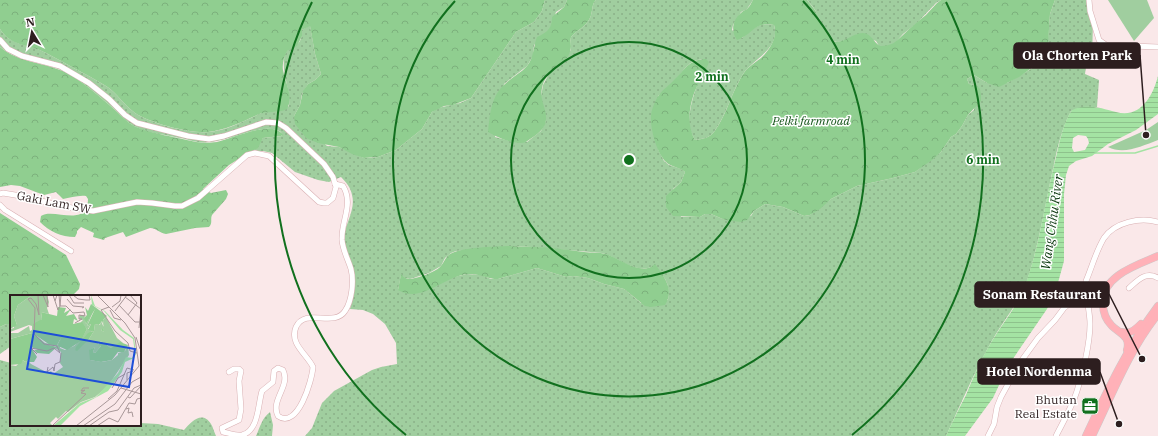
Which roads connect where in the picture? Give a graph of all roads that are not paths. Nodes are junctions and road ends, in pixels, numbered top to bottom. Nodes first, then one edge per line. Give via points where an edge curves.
1 (1089, 0) edge
2 (0, 40) edge
3 (1158, 47) edge
4 (335, 184) junction
5 (0, 194) edge
6 (0, 205) edge
7 (1158, 222) edge
8 (71, 251) dead end
9 (1158, 256) edge
10 (1158, 278) edge
11 (1129, 288) dead end
12 (1087, 299) junction
13 (1158, 306) edge
14 (1158, 314) edge
15 (1149, 317) junction
16 (1120, 332) junction
17 (1122, 362) junction
18 (229, 372) dead end
19 (988, 436) edge
20 (1056, 436) edge
21 (1086, 436) edge
22 (1092, 436) edge

1 - 3 street via 1099,40 1106,45
2 - 4 street via 8,49 22,56 60,66 89,83 137,123 209,139 262,123 280,124 324,164
4 - 5 street, Gaki Lam SW via 333,198 324,203 319,202 269,156 255,153 247,155 198,198 182,206 137,202 93,211
4 - 18 street via 343,186 348,196 342,239 352,274 350,301 346,311 339,317 306,319 296,328 296,342 313,367 301,406 291,417 285,419 278,416 276,405 285,378 283,370 278,368 274,371 273,382 262,391 258,413 251,429 240,435 223,432 222,428 239,420 241,409 241,371 234,369
6 - 8 street, Gaki Lam SW
7 - 12 street via 1131,221 1115,228 1104,237 1086,281
9 - 16 highway via 1118,276 1107,286 1104,294 1104,314
10 - 11 street via 1145,275
12 - 19 street via 1064,308 1019,364 1001,397
12 - 20 street via 1090,326 1084,363 1077,392
13 - 15 highway
14 - 22 highway via 1122,372
15 - 16 highway via 1133,332
15 - 17 highway
16 - 17 highway via 1128,344
17 - 21 highway

